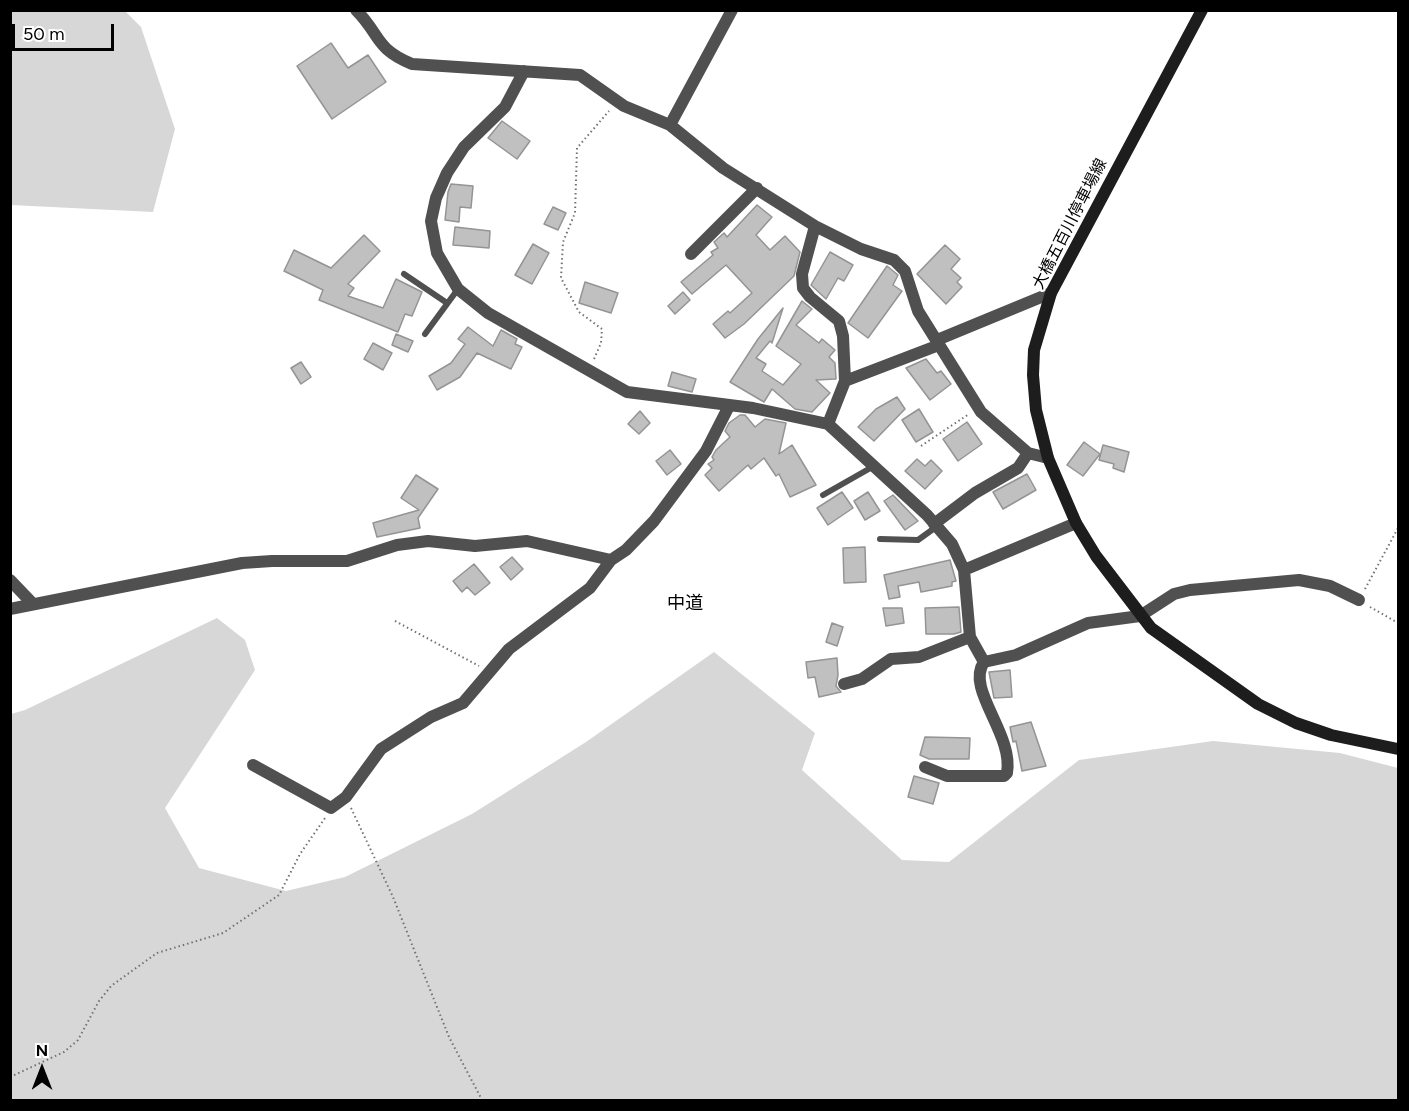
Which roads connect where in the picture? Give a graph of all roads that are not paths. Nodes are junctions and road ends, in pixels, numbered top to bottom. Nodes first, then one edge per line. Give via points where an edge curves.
1 (356, 10) edge
2 (732, 10) edge
3 (1202, 10) edge
4 (524, 71) junction
5 (670, 125) junction
6 (757, 188) junction
7 (815, 226) junction
8 (691, 254) dead end
9 (404, 274) dead end
10 (458, 289) junction
11 (1052, 293) junction
12 (447, 303) junction
13 (425, 334) dead end
14 (938, 342) junction
15 (845, 381) junction
16 (729, 406) junction
17 (828, 424) junction
18 (1028, 453) junction
19 (1048, 458) junction
20 (874, 466) junction
21 (823, 495) dead end
22 (1076, 523) junction
23 (935, 525) junction
24 (880, 539) dead end
25 (610, 560) junction
26 (964, 570) junction
27 (10, 580) edge
28 (1359, 600) road end
29 (33, 604) junction
30 (10, 609) edge
31 (1140, 616) junction
32 (970, 637) junction
33 (984, 662) junction
34 (844, 684) dead end
35 (1398, 749) edge
36 (253, 765) dead end
37 (924, 767) dead end

1 - 4 street via 382,47 412,64
2 - 5 street
3 - 11 main road, 大橋五百川停車場線
4 - 5 street via 580,75 616,101
4 - 10 street via 505,107 464,147 436,198 431,221 437,253
5 - 6 street via 723,168
6 - 7 street
6 - 8 street
7 - 14 street via 894,260 905,271 918,311
7 - 15 street via 802,274 803,288 839,321
9 - 12 lane
10 - 12 lane
10 - 16 street via 488,314 627,392
11 - 14 street
11 - 19 main road, 大橋五百川停車場線 via 1035,350 1032,375
12 - 13 lane
14 - 15 street
14 - 18 street via 978,408
15 - 17 street
16 - 17 street
16 - 25 street via 706,451 654,521 626,550
17 - 20 street
18 - 19 street
18 - 23 street via 1017,468
19 - 22 main road, 大橋五百川停車場線
20 - 21 lane
20 - 23 street
22 - 26 street
22 - 31 main road, 大橋五百川停車場線
23 - 24 lane via 918,540
23 - 26 street via 952,544
25 - 29 street via 527,542 475,546 411,542 347,561 242,563
25 - 36 street via 590,588 509,649 463,703 431,717 381,749 346,796 331,808
26 - 32 street
27 - 29 street
28 - 31 street via 1330,586 1287,581 1173,594
29 - 30 street
31 - 33 street via 1088,623 1016,655
31 - 35 main road, 大橋五百川停車場線 via 1163,637 1258,704 1331,735
32 - 33 street
32 - 34 street via 919,657 891,659 862,679
33 - 37 street via 979,681 1007,749 1007,773 947,776

